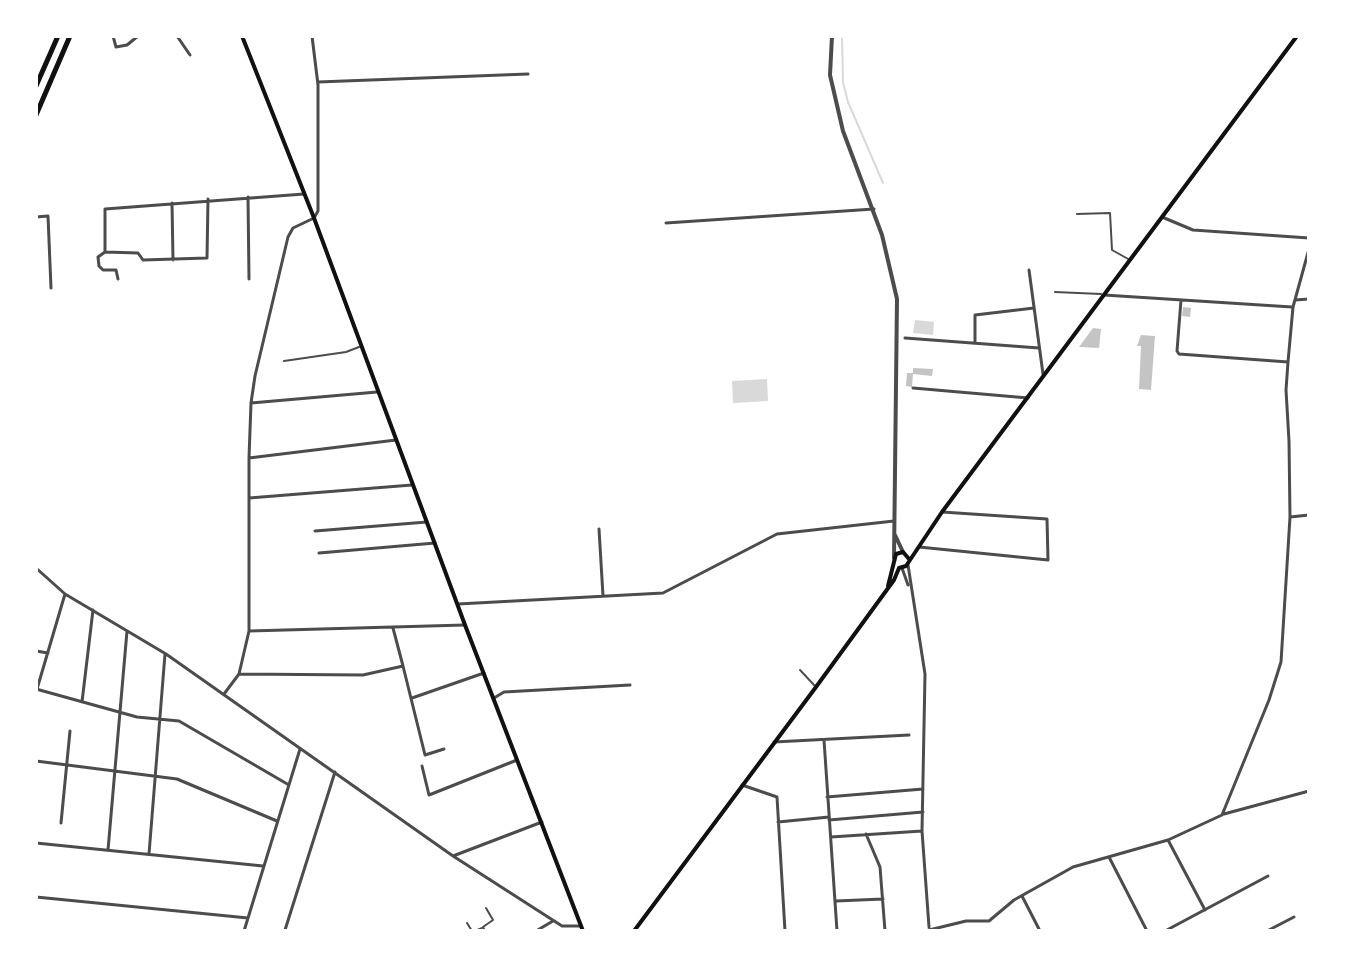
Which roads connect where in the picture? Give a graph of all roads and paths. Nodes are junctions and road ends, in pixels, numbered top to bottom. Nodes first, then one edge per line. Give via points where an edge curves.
1 (58, 36) edge
2 (70, 36) edge
3 (113, 36) edge
4 (138, 36) edge
5 (177, 36) edge
6 (242, 36) edge
7 (312, 36) edge
8 (832, 36) edge
9 (1297, 36) edge
10 (190, 55) dead end
11 (528, 74) dead end
12 (38, 78) edge
13 (318, 82) junction
14 (36, 86) edge
15 (36, 115) edge
16 (304, 194) junction
17 (248, 197) junction
18 (208, 199) junction
19 (172, 202) junction
20 (874, 209) junction
21 (1077, 214) dead end
22 (36, 217) edge
23 (1162, 217) junction
24 (314, 218) junction
25 (666, 223) dead end
26 (1309, 238) edge
27 (1309, 249) edge
28 (105, 252) junction
29 (173, 260) junction
30 (1130, 260) junction
31 (1029, 270) dead end
32 (118, 279) dead end
33 (249, 279) dead end
34 (51, 288) dead end
35 (1055, 292) dead end
36 (1105, 294) junction
37 (1309, 299) edge
38 (1181, 300) junction
39 (1295, 300) junction
40 (1293, 307) junction
41 (1034, 308) junction
42 (905, 338) dead end
43 (975, 343) junction
44 (360, 347) junction
45 (1039, 348) junction
46 (284, 361) dead end
47 (1288, 362) junction
48 (1044, 378) junction
49 (913, 388) dead end
50 (377, 392) junction
51 (1028, 398) junction
52 (251, 403) junction
53 (396, 440) junction
54 (249, 458) junction
55 (412, 485) junction
56 (249, 498) junction
57 (942, 512) junction
58 (1309, 515) edge
59 (1290, 517) junction
60 (894, 521) junction
61 (427, 522) junction
62 (599, 529) dead end
63 (315, 531) dead end
64 (435, 543) junction
65 (919, 547) junction
66 (904, 552) junction
67 (319, 553) dead end
68 (894, 560) junction
69 (904, 565) junction
70 (36, 568) edge
71 (905, 579) junction
72 (894, 580) junction
73 (885, 591) junction
74 (911, 593) junction
75 (65, 594) junction
76 (603, 596) junction
77 (458, 604) junction
78 (93, 610) junction
79 (465, 625) junction
80 (393, 628) junction
81 (127, 631) junction
82 (249, 631) junction
83 (36, 651) edge
84 (48, 653) junction
85 (166, 654) junction
86 (403, 666) junction
87 (800, 670) dead end
88 (484, 673) junction
89 (239, 674) junction
90 (630, 685) dead end
91 (816, 687) junction
92 (36, 689) edge
93 (224, 694) junction
94 (412, 698) junction
95 (494, 698) junction
96 (82, 702) junction
97 (120, 712) junction
98 (160, 718) junction
99 (70, 731) dead end
100 (909, 735) dead end
101 (824, 740) junction
102 (774, 742) junction
103 (300, 749) junction
104 (444, 749) dead end
105 (517, 760) junction
106 (36, 761) edge
107 (66, 765) junction
108 (422, 766) dead end
109 (114, 770) junction
110 (335, 772) junction
111 (155, 776) junction
112 (289, 785) junction
113 (742, 785) junction
114 (923, 789) junction
115 (1309, 791) edge
116 (827, 797) junction
117 (923, 812) junction
118 (1222, 815) junction
119 (829, 818) junction
120 (277, 821) junction
121 (542, 822) junction
122 (778, 822) junction
123 (61, 823) dead end
124 (922, 831) junction
125 (866, 834) junction
126 (831, 837) junction
127 (1168, 840) junction
128 (36, 843) edge
129 (108, 850) junction
130 (149, 854) junction
131 (453, 856) junction
132 (1109, 857) junction
133 (263, 866) junction
134 (1268, 876) dead end
135 (1022, 896) junction
136 (36, 897) edge
137 (883, 899) junction
138 (836, 901) junction
139 (486, 908) dead end
140 (1205, 910) junction
141 (1294, 917) dead end
142 (248, 918) junction
143 (553, 921) junction
144 (467, 923) dead end
145 (1279, 925) junction
146 (582, 928) edge
147 (484, 929) edge
148 (285, 930) edge
149 (928, 930) edge
150 (244, 931) edge
151 (474, 931) edge
152 (536, 931) edge
153 (634, 931) edge
154 (785, 931) edge
155 (837, 931) edge
156 (885, 931) edge
157 (1040, 931) edge
158 (1147, 931) edge
159 (1165, 931) edge
160 (1267, 931) edge
161 (1283, 931) edge

1 - 12 main road
2 - 15 main road
3 - 4 street via 116,47
5 - 10 street
6 - 16 main road
7 - 13 street
8 - 20 street via 830,75 843,131
9 - 23 main road
11 - 13 street
12 - 14 main road
13 - 24 street
16 - 17 street
16 - 24 main road
17 - 18 street
17 - 33 street
18 - 19 street
18 - 29 street via 207,258
19 - 28 street via 105,209
19 - 29 street
20 - 25 street
20 - 60 street via 898,317
21 - 30 lane via 1110,213 1112,250
22 - 34 street via 48,216
23 - 26 street via 1193,230
23 - 30 main road
24 - 44 main road
24 - 52 street via 297,225 288,237
27 - 39 street
28 - 29 street
28 - 32 street via 98,257 99,266 116,270
30 - 36 main road
31 - 41 street
35 - 36 lane
36 - 38 street
36 - 48 main road
37 - 39 street
38 - 40 street
38 - 47 street via 1179,354
39 - 40 street
40 - 47 street
41 - 43 street via 975,315
41 - 45 street
42 - 43 street
43 - 45 street
44 - 46 lane
44 - 50 main road
45 - 48 street
47 - 59 street
48 - 51 main road
49 - 51 street
50 - 52 street
50 - 53 main road
51 - 57 main road
52 - 54 street
53 - 54 street
53 - 55 main road
54 - 56 street
55 - 56 street
55 - 61 main road
56 - 82 street
57 - 65 main road
57 - 65 street via 1047,519 1048,560
58 - 59 street
59 - 118 street via 1281,662
60 - 66 street via 896,542
60 - 68 street
60 - 76 street via 777,534 663,593
61 - 63 street
61 - 64 main road
62 - 76 street
64 - 67 street
64 - 77 main road
65 - 66 main road
65 - 69 main road
66 - 68 main road
66 - 69 main road
68 - 69 main road
68 - 73 main road
69 - 71 street
69 - 72 main road
69 - 74 street
70 - 75 street
71 - 72 street
71 - 74 street
72 - 73 main road
73 - 91 main road
74 - 114 street via 925,674
75 - 78 street
75 - 84 street
76 - 77 street
77 - 79 main road
78 - 81 street
78 - 96 street
79 - 80 street
79 - 88 main road
80 - 82 street
80 - 86 street
81 - 85 street
81 - 97 street
82 - 89 street
83 - 84 street
84 - 92 street
85 - 93 street
85 - 98 street
86 - 89 street via 363,675
86 - 94 street
87 - 91 lane
88 - 94 street
88 - 95 main road
89 - 93 street
90 - 95 street via 504,692
91 - 102 main road
92 - 96 street
93 - 103 street
94 - 104 street via 425,755
95 - 105 main road
96 - 97 street
97 - 98 street
97 - 109 street
98 - 111 street
98 - 112 street via 179,721
99 - 107 street
100 - 101 street
101 - 102 street
101 - 116 street
102 - 113 main road
103 - 110 street
103 - 112 street
105 - 108 street via 429,795
105 - 121 main road
106 - 107 street
107 - 109 street
107 - 123 street
109 - 111 street
109 - 129 street
110 - 131 street
110 - 148 street
111 - 120 street via 177,779
111 - 130 street
112 - 120 street
113 - 122 street via 777,797
113 - 153 main road
114 - 116 street
114 - 117 street
115 - 118 street
116 - 119 street
117 - 119 street
117 - 124 street
118 - 127 street
119 - 122 street
119 - 126 street
120 - 133 street
121 - 131 street
121 - 146 main road
122 - 154 street
124 - 125 street
124 - 149 street
125 - 126 street
125 - 137 street via 880,867
126 - 138 street
127 - 132 street
127 - 140 street
128 - 129 street
129 - 130 street
130 - 133 street
131 - 143 street
132 - 135 street via 1073,867
132 - 158 street
133 - 142 street
134 - 140 street
135 - 149 street via 989,921
135 - 157 street
136 - 142 street
137 - 138 street
137 - 156 street
138 - 155 street
139 - 147 lane via 493,920
140 - 159 street
141 - 145 street
142 - 150 street
143 - 146 street
143 - 152 street
144 - 151 lane
145 - 160 street
145 - 161 street
147 - 151 lane

